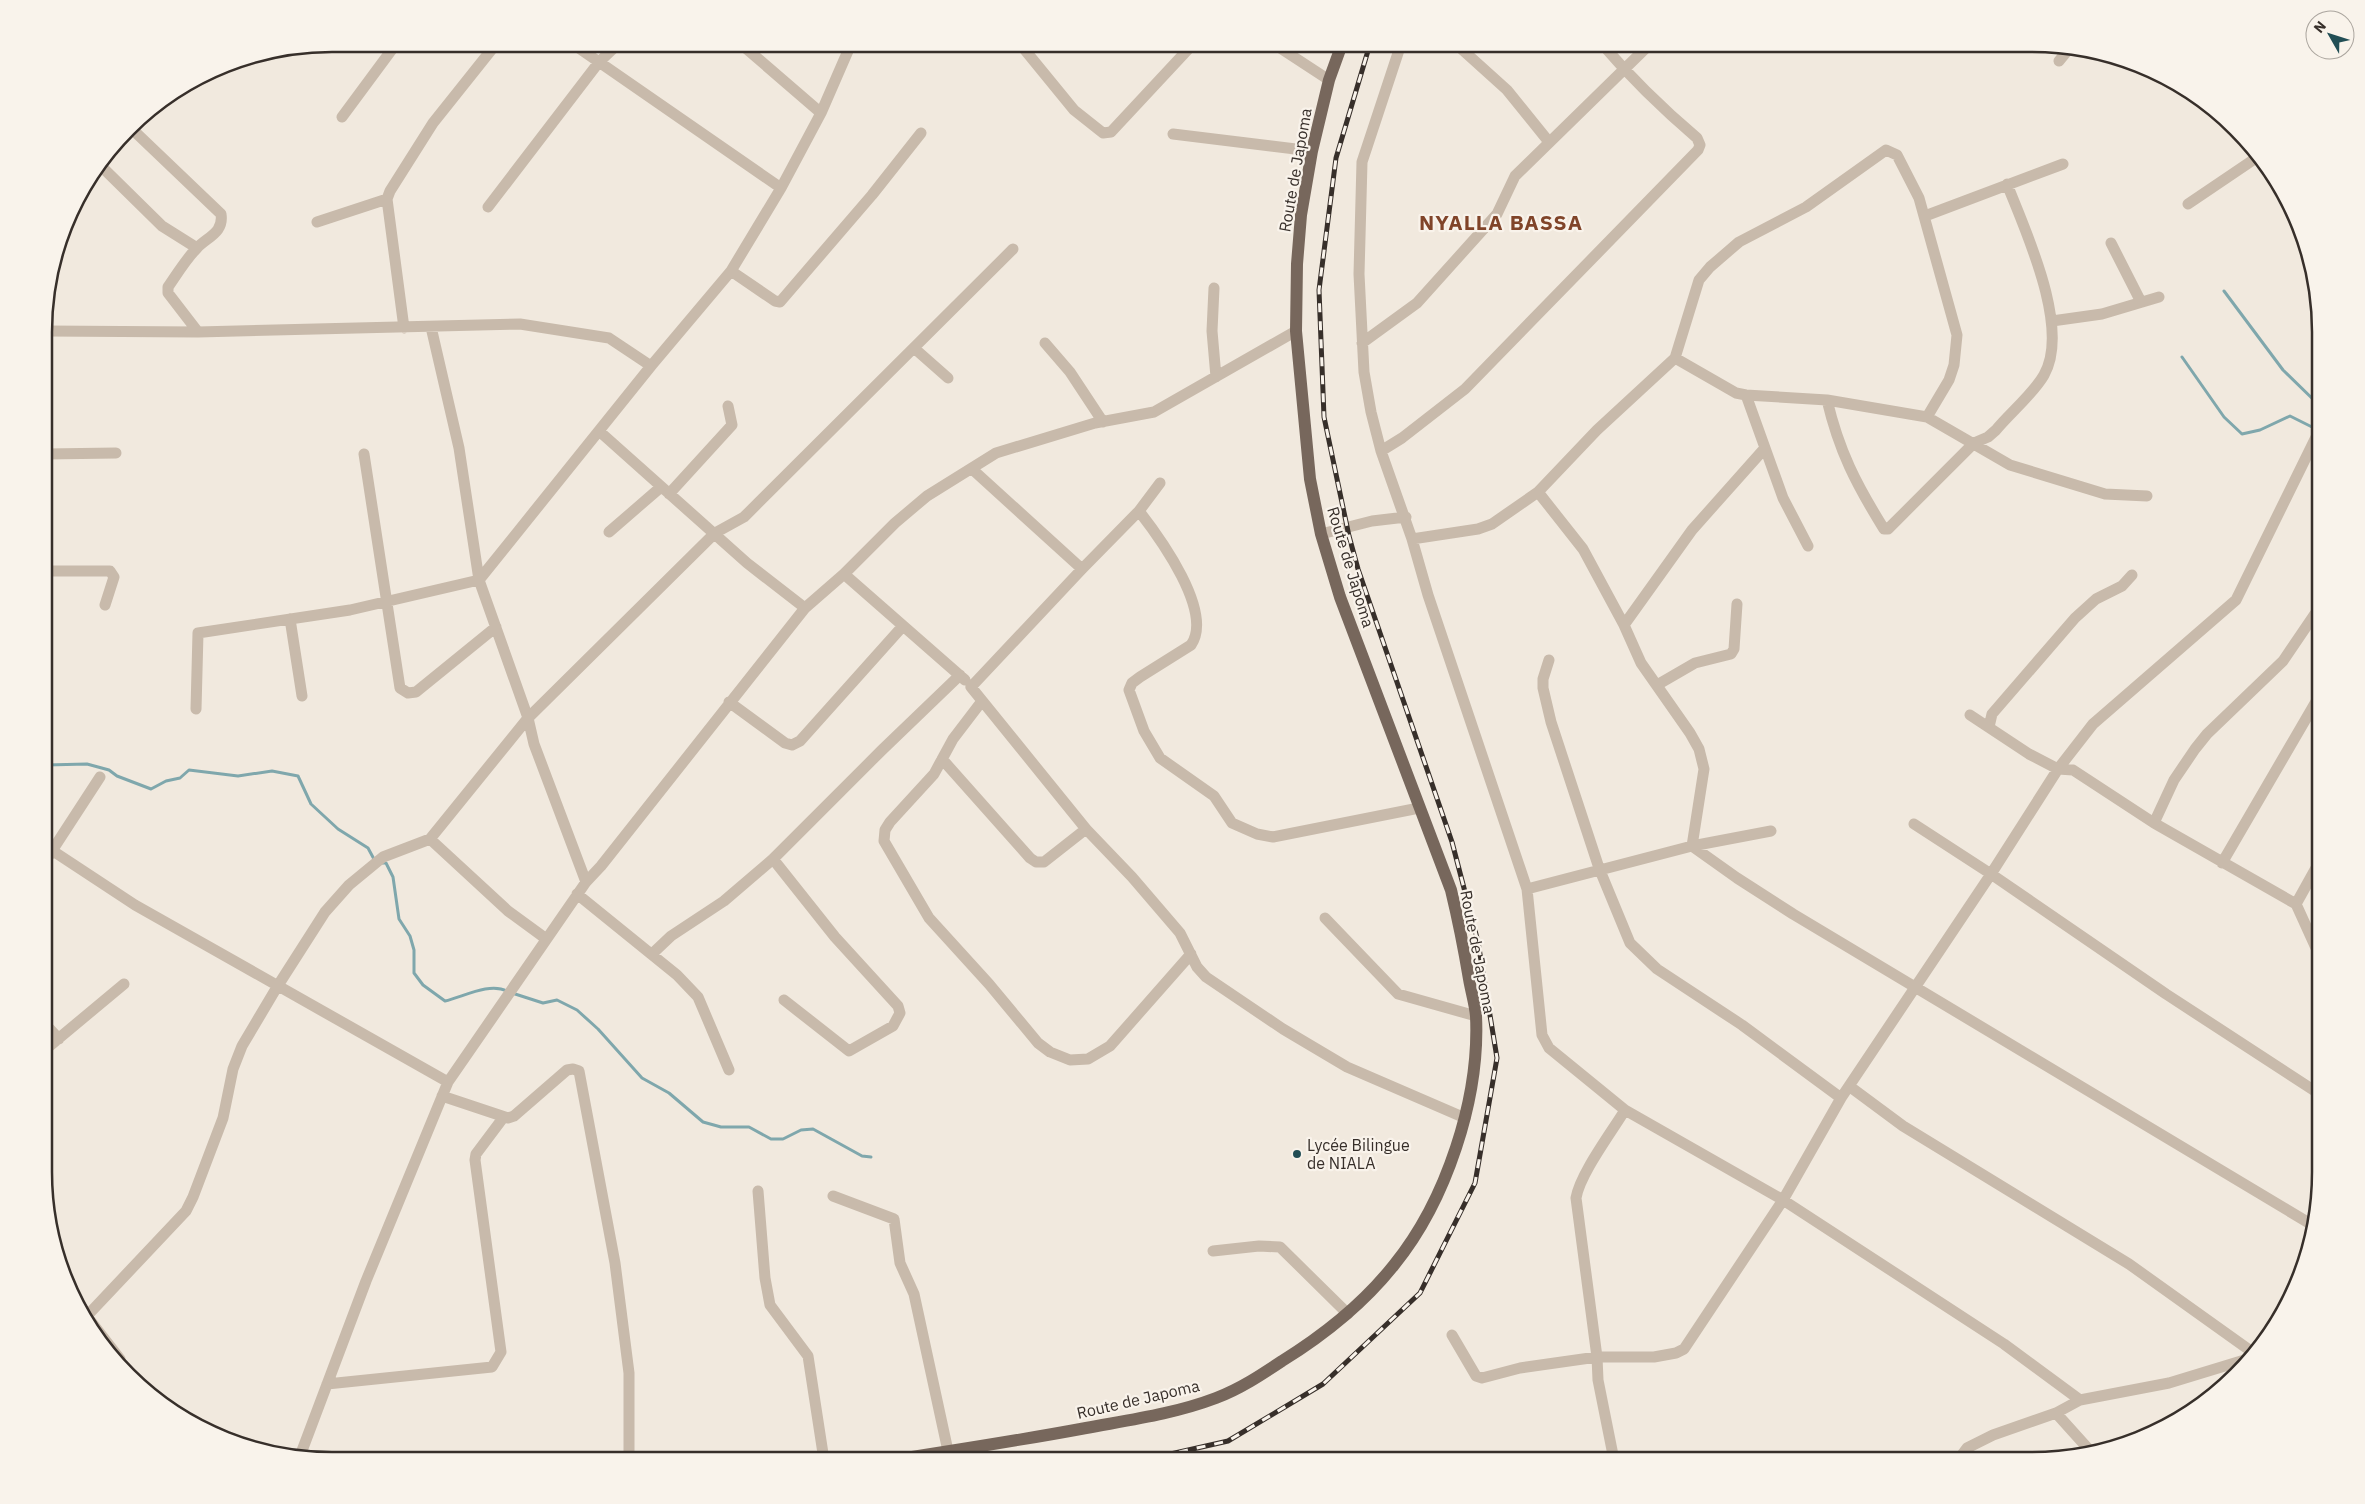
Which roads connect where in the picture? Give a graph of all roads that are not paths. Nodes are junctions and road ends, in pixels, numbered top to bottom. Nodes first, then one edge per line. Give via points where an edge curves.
1 (390, 52) edge
2 (490, 52) edge
3 (585, 52) edge
4 (610, 52) edge
5 (750, 52) edge
6 (848, 52) edge
7 (1027, 52) edge
8 (1186, 52) edge
9 (1286, 52) edge
10 (1339, 52) edge
11 (1398, 52) edge
12 (1465, 52) edge
13 (1609, 52) edge
14 (1641, 52) edge
15 (2064, 54) edge
16 (2059, 61) dead end
17 (599, 62) junction
18 (1623, 69) junction
19 (1329, 80) junction
20 (821, 113) junction
21 (342, 117) dead end
22 (136, 133) edge
23 (921, 133) dead end
24 (1173, 134) dead end
25 (1549, 142) junction
26 (1312, 152) junction
27 (2253, 160) edge
28 (2063, 164) dead end
29 (105, 170) edge
30 (2008, 184) junction
31 (781, 188) junction
32 (387, 199) junction
33 (2188, 204) dead end
34 (488, 207) dead end
35 (1925, 216) junction
36 (317, 222) dead end
37 (2111, 243) dead end
38 (196, 248) junction
39 (1013, 249) dead end
40 (731, 271) junction
41 (1214, 288) dead end
42 (2159, 297) dead end
43 (2141, 302) junction
44 (2052, 321) junction
45 (431, 327) junction
46 (404, 328) junction
47 (52, 331) edge
48 (1296, 331) junction
49 (198, 332) junction
50 (1045, 343) dead end
51 (1362, 343) junction
52 (914, 348) junction
53 (1675, 358) junction
54 (651, 366) junction
55 (1216, 377) junction
56 (948, 378) dead end
57 (1746, 395) junction
58 (1827, 400) junction
59 (728, 406) dead end
60 (1927, 417) junction
61 (1103, 422) junction
62 (599, 431) junction
63 (1974, 442) junction
64 (2312, 443) edge
65 (1765, 448) junction
66 (1381, 451) junction
67 (116, 453) dead end
68 (52, 454) edge
69 (364, 454) dead end
70 (972, 470) junction
71 (1160, 483) dead end
72 (665, 490) junction
73 (1538, 492) junction
74 (2147, 496) dead end
75 (1139, 511) junction
76 (1406, 517) junction
77 (609, 532) dead end
78 (715, 533) junction
79 (1322, 534) junction
80 (1412, 539) junction
81 (1808, 546) dead end
82 (1082, 569) junction
83 (52, 572) edge
84 (844, 574) junction
85 (2132, 575) dead end
86 (479, 580) junction
87 (388, 602) junction
88 (1737, 604) dead end
89 (105, 605) dead end
90 (805, 608) junction
91 (2312, 618) edge
92 (290, 619) junction
93 (1624, 626) junction
94 (496, 627) junction
95 (902, 627) junction
96 (1549, 660) dead end
97 (960, 676) junction
98 (1657, 685) junction
99 (971, 687) junction
100 (302, 696) dead end
101 (729, 702) junction
102 (982, 702) junction
103 (2312, 708) edge
104 (196, 709) dead end
105 (1970, 715) dead end
106 (528, 718) junction
107 (1989, 727) junction
108 (942, 759) junction
109 (2058, 769) junction
110 (100, 777) dead end
111 (1419, 808) junction
112 (2154, 823) junction
113 (1914, 824) dead end
114 (1086, 829) junction
115 (1771, 831) dead end
116 (430, 839) junction
117 (1692, 846) junction
118 (52, 853) edge
119 (52, 857) edge
120 (773, 859) junction
121 (2222, 863) junction
122 (1599, 868) junction
123 (1991, 874) junction
124 (2312, 875) edge
125 (586, 882) junction
126 (1527, 889) junction
127 (577, 894) junction
128 (2296, 904) junction
129 (1325, 918) dead end
130 (545, 938) junction
131 (2312, 939) edge
132 (652, 954) junction
133 (1191, 954) junction
134 (124, 984) dead end
135 (1916, 985) junction
136 (277, 987) junction
137 (784, 1000) dead end
138 (1476, 1016) junction
139 (52, 1032) edge
140 (59, 1040) junction
141 (52, 1045) edge
142 (729, 1070) dead end
143 (448, 1082) junction
144 (1850, 1086) junction
145 (2312, 1089) edge
146 (442, 1096) junction
147 (1841, 1098) junction
148 (1625, 1110) junction
149 (503, 1118) junction
150 (1465, 1118) junction
151 (758, 1191) dead end
152 (833, 1196) dead end
153 (1783, 1200) junction
154 (2308, 1222) edge
155 (1213, 1251) dead end
156 (91, 1313) edge
157 (1348, 1314) junction
158 (1452, 1334) dead end
159 (2248, 1350) edge
160 (1598, 1357) junction
161 (2238, 1362) edge
162 (328, 1384) junction
163 (2080, 1400) junction
164 (2056, 1413) junction
165 (2086, 1446) edge
166 (302, 1450) edge
167 (629, 1452) edge
168 (823, 1452) edge
169 (948, 1452) joint
170 (1612, 1452) edge
171 (1964, 1452) edge

1 - 21 street
2 - 32 street via 433,123
3 - 17 street
4 - 17 street
5 - 20 street
6 - 20 street
7 - 8 street via 1074,110 1103,132 1111,132
9 - 19 street
10 - 19 main road, Route de Japoma
11 - 51 street via 1361,170 1359,274
12 - 25 street via 1507,90
13 - 18 street
14 - 18 street
15 - 16 street
17 - 31 street
17 - 34 street
18 - 25 street
18 - 66 street via 1697,138 1698,150 1465,389
19 - 26 main road, Route de Japoma
20 - 31 street
22 - 38 street via 222,214 214,236
23 - 40 street via 780,302
24 - 26 street
25 - 51 street via 1515,176 1497,214 1417,303
26 - 48 main road, Route de Japoma via 1297,264
27 - 33 street
28 - 30 street
29 - 38 street via 162,226
30 - 35 street
30 - 44 street via 2034,255
31 - 40 street
32 - 36 street
32 - 46 street
35 - 53 street via 1897,154 1886,150 1806,207 1739,242 1715,262 1699,280
35 - 60 street via 1957,335 1949,380
37 - 43 street
38 - 49 street via 167,290
39 - 52 street
40 - 54 street
41 - 55 street via 1212,331
42 - 43 street
43 - 44 street via 2102,314
44 - 63 street via 2049,363 2043,376 1996,430
45 - 46 street
45 - 54 street via 520,324 608,338
45 - 86 street via 459,448
46 - 49 street
47 - 49 street
48 - 55 street
48 - 79 main road, Route de Japoma via 1310,479
50 - 61 street via 1070,372
51 - 66 street via 1368,396
52 - 56 street
52 - 78 street via 744,517
53 - 57 street via 1736,393
53 - 73 street via 1597,430
54 - 62 street
55 - 61 street via 1154,412
57 - 58 street
57 - 65 street
58 - 60 street
58 - 63 street via 1838,441 1854,481 1884,529 1894,525
59 - 72 street via 732,425
60 - 63 street
61 - 70 street via 996,453
62 - 72 street
62 - 86 street
63 - 74 street via 1996,458 2019,468 2105,494
64 - 109 street via 2236,600 2102,714
65 - 81 street via 1787,508
65 - 93 street via 1692,530
66 - 76 street
67 - 68 street
69 - 87 street
70 - 82 street
70 - 84 street via 927,496 894,523
71 - 75 street
72 - 77 street
72 - 78 street
73 - 80 street via 1492,524
73 - 93 street via 1583,549
75 - 82 street
75 - 111 street via 1163,543 1181,576 1198,624 1197,638 1192,645 1140,677 1128,690 1144,732 1160,758 1214,796 1232,823 1273,837
76 - 79 street via 1372,521
76 - 80 street
78 - 90 street via 747,563
78 - 106 street
79 - 111 main road, Route de Japoma via 1340,597
80 - 126 street
82 - 99 street
83 - 89 street via 110,571 114,577
84 - 90 street
84 - 95 street
85 - 107 street via 2122,586 2096,599 2068,625 1992,714
86 - 87 street
86 - 94 street
87 - 92 street
87 - 94 street via 400,688 408,693 416,692
88 - 98 street via 1734,650 1731,654 1695,663
90 - 101 street
91 - 112 street via 2282,661 2195,749 2174,780
92 - 100 street
92 - 104 street via 198,633
93 - 98 street via 1641,663
94 - 106 street
95 - 97 street
95 - 101 street via 800,741 792,745
96 - 122 street via 1543,679 1546,702
97 - 99 street
97 - 120 street
98 - 117 street via 1690,733 1704,768
99 - 102 street
101 - 125 street
102 - 108 street
102 - 114 street
103 - 121 street
105 - 107 street
106 - 116 street
106 - 125 street via 534,744
107 - 109 street
108 - 114 street via 1036,862 1044,862
108 - 133 street via 929,780 890,822 884,840 929,918 1038,1043 1070,1060 1084,1060 1110,1046
109 - 112 street via 2073,770
109 - 123 street
110 - 118 street
111 - 138 main road, Route de Japoma via 1451,890
112 - 121 street
113 - 123 street
114 - 133 street via 1180,933
115 - 117 street
116 - 130 street via 508,911
116 - 136 street via 383,857 350,884 325,912
117 - 122 street
117 - 135 street via 1778,904
119 - 136 street
120 - 132 street via 724,901 671,936
120 - 137 street via 835,937 898,1006 900,1013 893,1026 849,1051
121 - 128 street
122 - 126 street
122 - 147 street via 1630,943 1647,961 1742,1025
123 - 135 street
123 - 145 street
124 - 128 street
125 - 127 street
126 - 148 street via 1542,1035 1560,1058
127 - 130 street
127 - 132 street
128 - 131 street
129 - 138 street via 1398,994
130 - 143 street
132 - 142 street via 698,997
133 - 150 street via 1206,977 1283,1029 1347,1066
134 - 140 street
135 - 144 street
135 - 154 street
136 - 143 street
136 - 156 street via 242,1046 233,1068 224,1118 186,1211
138 - 150 main road, Route de Japoma via 1472,1078
139 - 140 street
140 - 141 street
143 - 146 street
144 - 147 street
144 - 159 street via 1896,1122 2129,1264
146 - 149 street
146 - 162 street via 366,1281
147 - 153 street
148 - 153 street
148 - 160 street via 1585,1175 1576,1198
149 - 162 street via 475,1160 501,1352 498,1360 492,1367
149 - 167 street via 514,1116 567,1070 579,1071 617,1272 629,1373
150 - 157 main road, Route de Japoma via 1448,1172 1426,1217 1394,1265
151 - 168 street via 770,1305 808,1356
152 - 169 street via 891,1217 895,1222 900,1263 914,1294
153 - 160 street via 1684,1349 1676,1354 1654,1357
153 - 163 street via 2004,1344
155 - 157 street via 1280,1247
157 - 169 main road, Route de Japoma via 1310,1344 1217,1398 1132,1420
158 - 160 street via 1476,1376 1482,1378 1520,1368
160 - 170 street via 1598,1380
161 - 163 street via 2168,1383
162 - 166 street
163 - 164 street
164 - 165 street
164 - 171 street via 1993,1435

